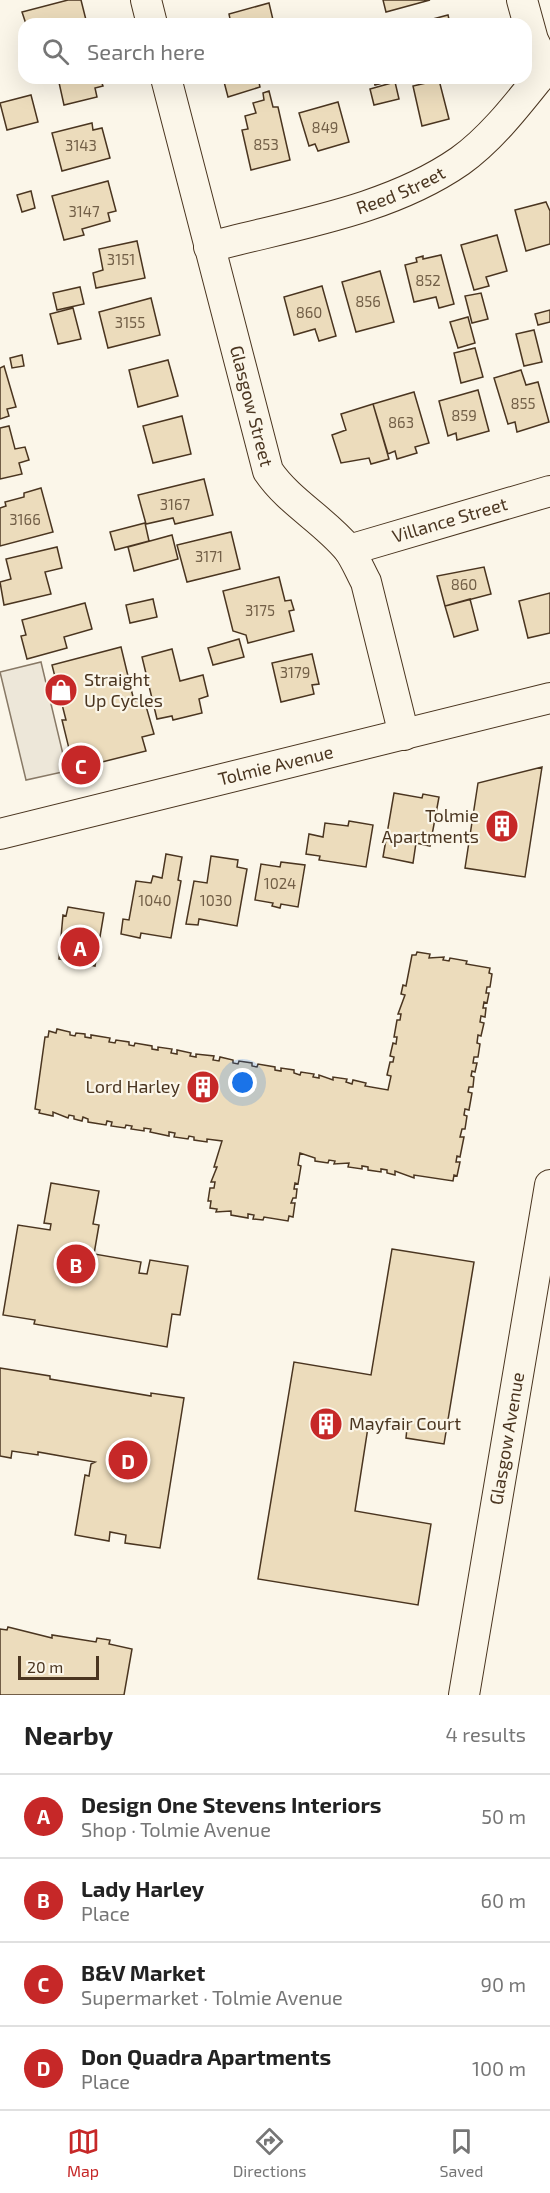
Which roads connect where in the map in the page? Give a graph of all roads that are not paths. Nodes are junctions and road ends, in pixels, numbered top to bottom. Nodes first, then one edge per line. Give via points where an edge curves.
1 (146, 0) edge
2 (522, 0) edge
3 (150, 18) edge
4 (527, 18) edge
5 (532, 36) edge
6 (549, 66) edge
7 (168, 84) edge
8 (209, 247) junction
9 (550, 491) edge
10 (349, 550) junction
11 (550, 698) edge
12 (404, 735) junction
13 (0, 834) edge
14 (550, 1185) edge
15 (464, 1695) edge

1 - 3 street
2 - 4 street
5 - 6 street
6 - 8 street, Reed Street via 497,128 460,160 418,185 364,206
7 - 8 street, Glasgow Street
8 - 10 street, Glasgow Street via 268,471 278,486
9 - 10 street, Villance Street
10 - 12 street, Glasgow Street via 366,582
11 - 12 street, Tolmie Avenue
12 - 13 street, Tolmie Avenue
14 - 15 street, Glasgow Avenue

